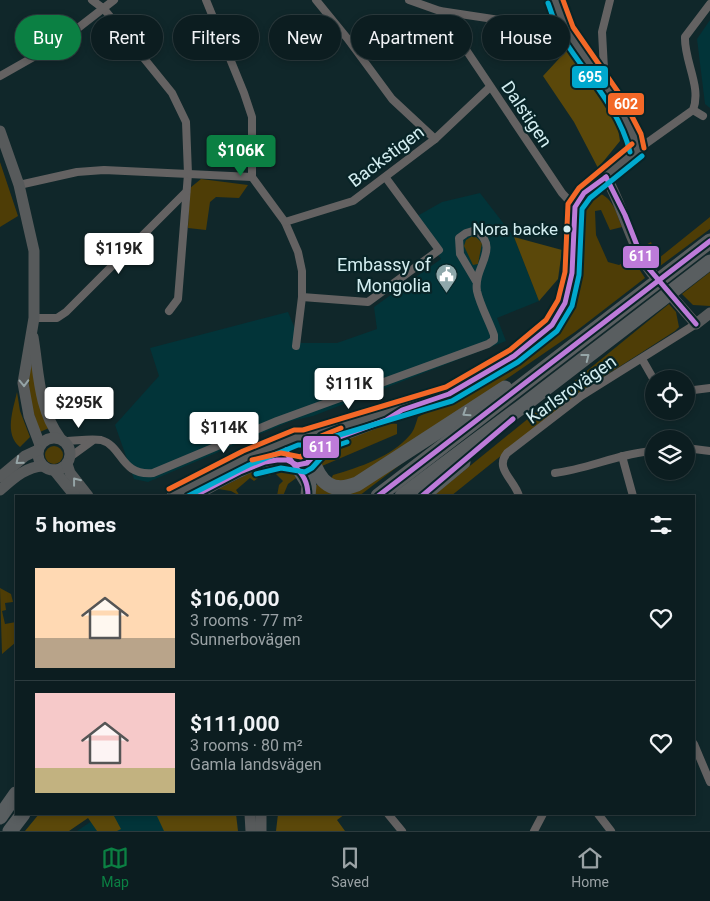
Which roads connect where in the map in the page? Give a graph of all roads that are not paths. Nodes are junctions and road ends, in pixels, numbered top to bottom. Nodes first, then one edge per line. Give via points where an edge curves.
1 (92, 0) edge
2 (114, 0) edge
3 (206, 0) edge
4 (316, 0) edge
5 (409, 0) edge
6 (555, 0) edge
7 (610, 0) edge
8 (710, 4) edge
9 (104, 9) junction
10 (440, 11) junction
11 (560, 15) edge
12 (482, 17) edge
13 (570, 35) edge
14 (0, 76) edge
15 (601, 78) junction
16 (490, 87) junction
17 (693, 110) junction
18 (703, 116) dead end
19 (0, 131) edge
20 (435, 139) junction
21 (637, 150) junction
22 (188, 174) junction
23 (606, 177) junction
24 (252, 178) junction
25 (386, 178) junction
26 (19, 185) junction
27 (186, 192) junction
28 (575, 207) junction
29 (285, 222) junction
30 (710, 241) edge
31 (710, 262) edge
32 (652, 273) dead end
33 (476, 281) junction
34 (302, 296) junction
35 (675, 300) dead end
36 (169, 310) dead end
37 (710, 313) edge
38 (34, 318) junction
39 (696, 324) junction
40 (32, 335) junction
41 (581, 340) junction
42 (296, 346) dead end
43 (642, 359) junction
44 (648, 370) edge
45 (710, 388) edge
46 (695, 389) edge
47 (520, 408) junction
48 (402, 410) junction
49 (304, 438) junction
50 (62, 440) junction
51 (94, 440) junction
52 (289, 442) junction
53 (39, 447) junction
54 (695, 449) edge
55 (710, 451) edge
56 (645, 452) edge
57 (313, 456) junction
58 (622, 456) junction
59 (69, 461) junction
60 (293, 463) junction
61 (48, 468) junction
62 (555, 473) dead end
63 (0, 477) edge
64 (0, 490) edge
65 (74, 495) edge
66 (87, 495) edge
67 (174, 495) edge
68 (196, 495) edge
69 (308, 495) edge
70 (379, 495) edge
71 (403, 495) edge
72 (423, 495) edge
73 (519, 495) edge
74 (633, 495) edge
75 (695, 746) edge
76 (710, 782) edge
77 (15, 795) edge
78 (22, 815) edge
79 (250, 815) edge
80 (261, 815) edge
81 (389, 815) edge
82 (542, 815) edge
83 (599, 815) edge
84 (0, 816) edge
85 (10, 831) edge
86 (251, 831) edge
87 (261, 831) edge
88 (402, 831) edge
89 (534, 831) edge
90 (611, 831) edge

1 - 9 street
2 - 9 street
3 - 24 street via 252,117
4 - 20 street via 392,98
5 - 10 street
6 - 11 street
7 - 15 street via 602,32 604,69
8 - 17 street via 685,37 694,88
9 - 14 street via 60,42
9 - 22 street via 172,93 186,122
10 - 12 street
10 - 16 street, Dalstigen
13 - 15 street
15 - 21 street via 634,137
16 - 20 street, Backstigen
16 - 28 street, Dalstigen via 562,193
17 - 18 street
17 - 21 street
19 - 26 street
20 - 25 street, Backstigen
21 - 23 street
22 - 24 street
22 - 26 street via 126,170 77,172
22 - 27 street
23 - 28 street via 584,193
23 - 32 street via 638,251
24 - 29 street
25 - 29 street, Backstigen via 353,201
25 - 34 street via 439,250 368,302
26 - 38 street via 34,251
27 - 36 street via 178,299
27 - 38 street via 66,312 57,318
28 - 48 street via 572,273 565,303 552,326 514,356 449,394
29 - 34 street via 298,252
30 - 41 highway
47 -> 31 highway
33 - 33 street via 488,246 485,237 476,230 459,238 460,254
33 - 51 street via 494,335 494,340 488,344 277,421 153,473 133,471 108,444
34 - 42 street
35 - 39 street
37 - 39 street
38 - 40 street
39 - 43 street, Karlsrovägen
40 - 50 street via 40,392
40 -> 53 street via 23,370 24,396
41 -> 57 highway via 358,484 345,489 326,483 319,477
41 - 70 highway
43 - 44 street
43 - 73 street, Karlsrovägen via 581,396 507,453 502,459 502,466
45 - 46 street
47 - 71 highway
47 - 72 highway via 510,423
48 - 49 street via 384,412
48 - 57 street via 386,420 326,442
49 - 52 street
49 - 57 street via 311,443
50 - 51 street
50 - 53 street via 51,438
50 - 59 street via 68,445
51 - 59 street
52 - 60 street via 286,454
52 - 67 street via 246,458
53 - 61 street via 37,455
53 -> 63 street
54 - 55 street
56 - 58 street
57 - 60 street via 307,463
58 - 62 street
58 - 74 street
59 - 61 street
66 -> 59 street via 70,473
60 - 68 street via 272,461 258,465
60 - 69 highway via 309,485
61 - 64 street via 32,468
61 - 65 street
75 - 76 street
77 - 84 highway
78 - 85 highway
79 - 86 street
80 - 87 street
81 - 88 street
82 - 89 street
83 - 90 street

